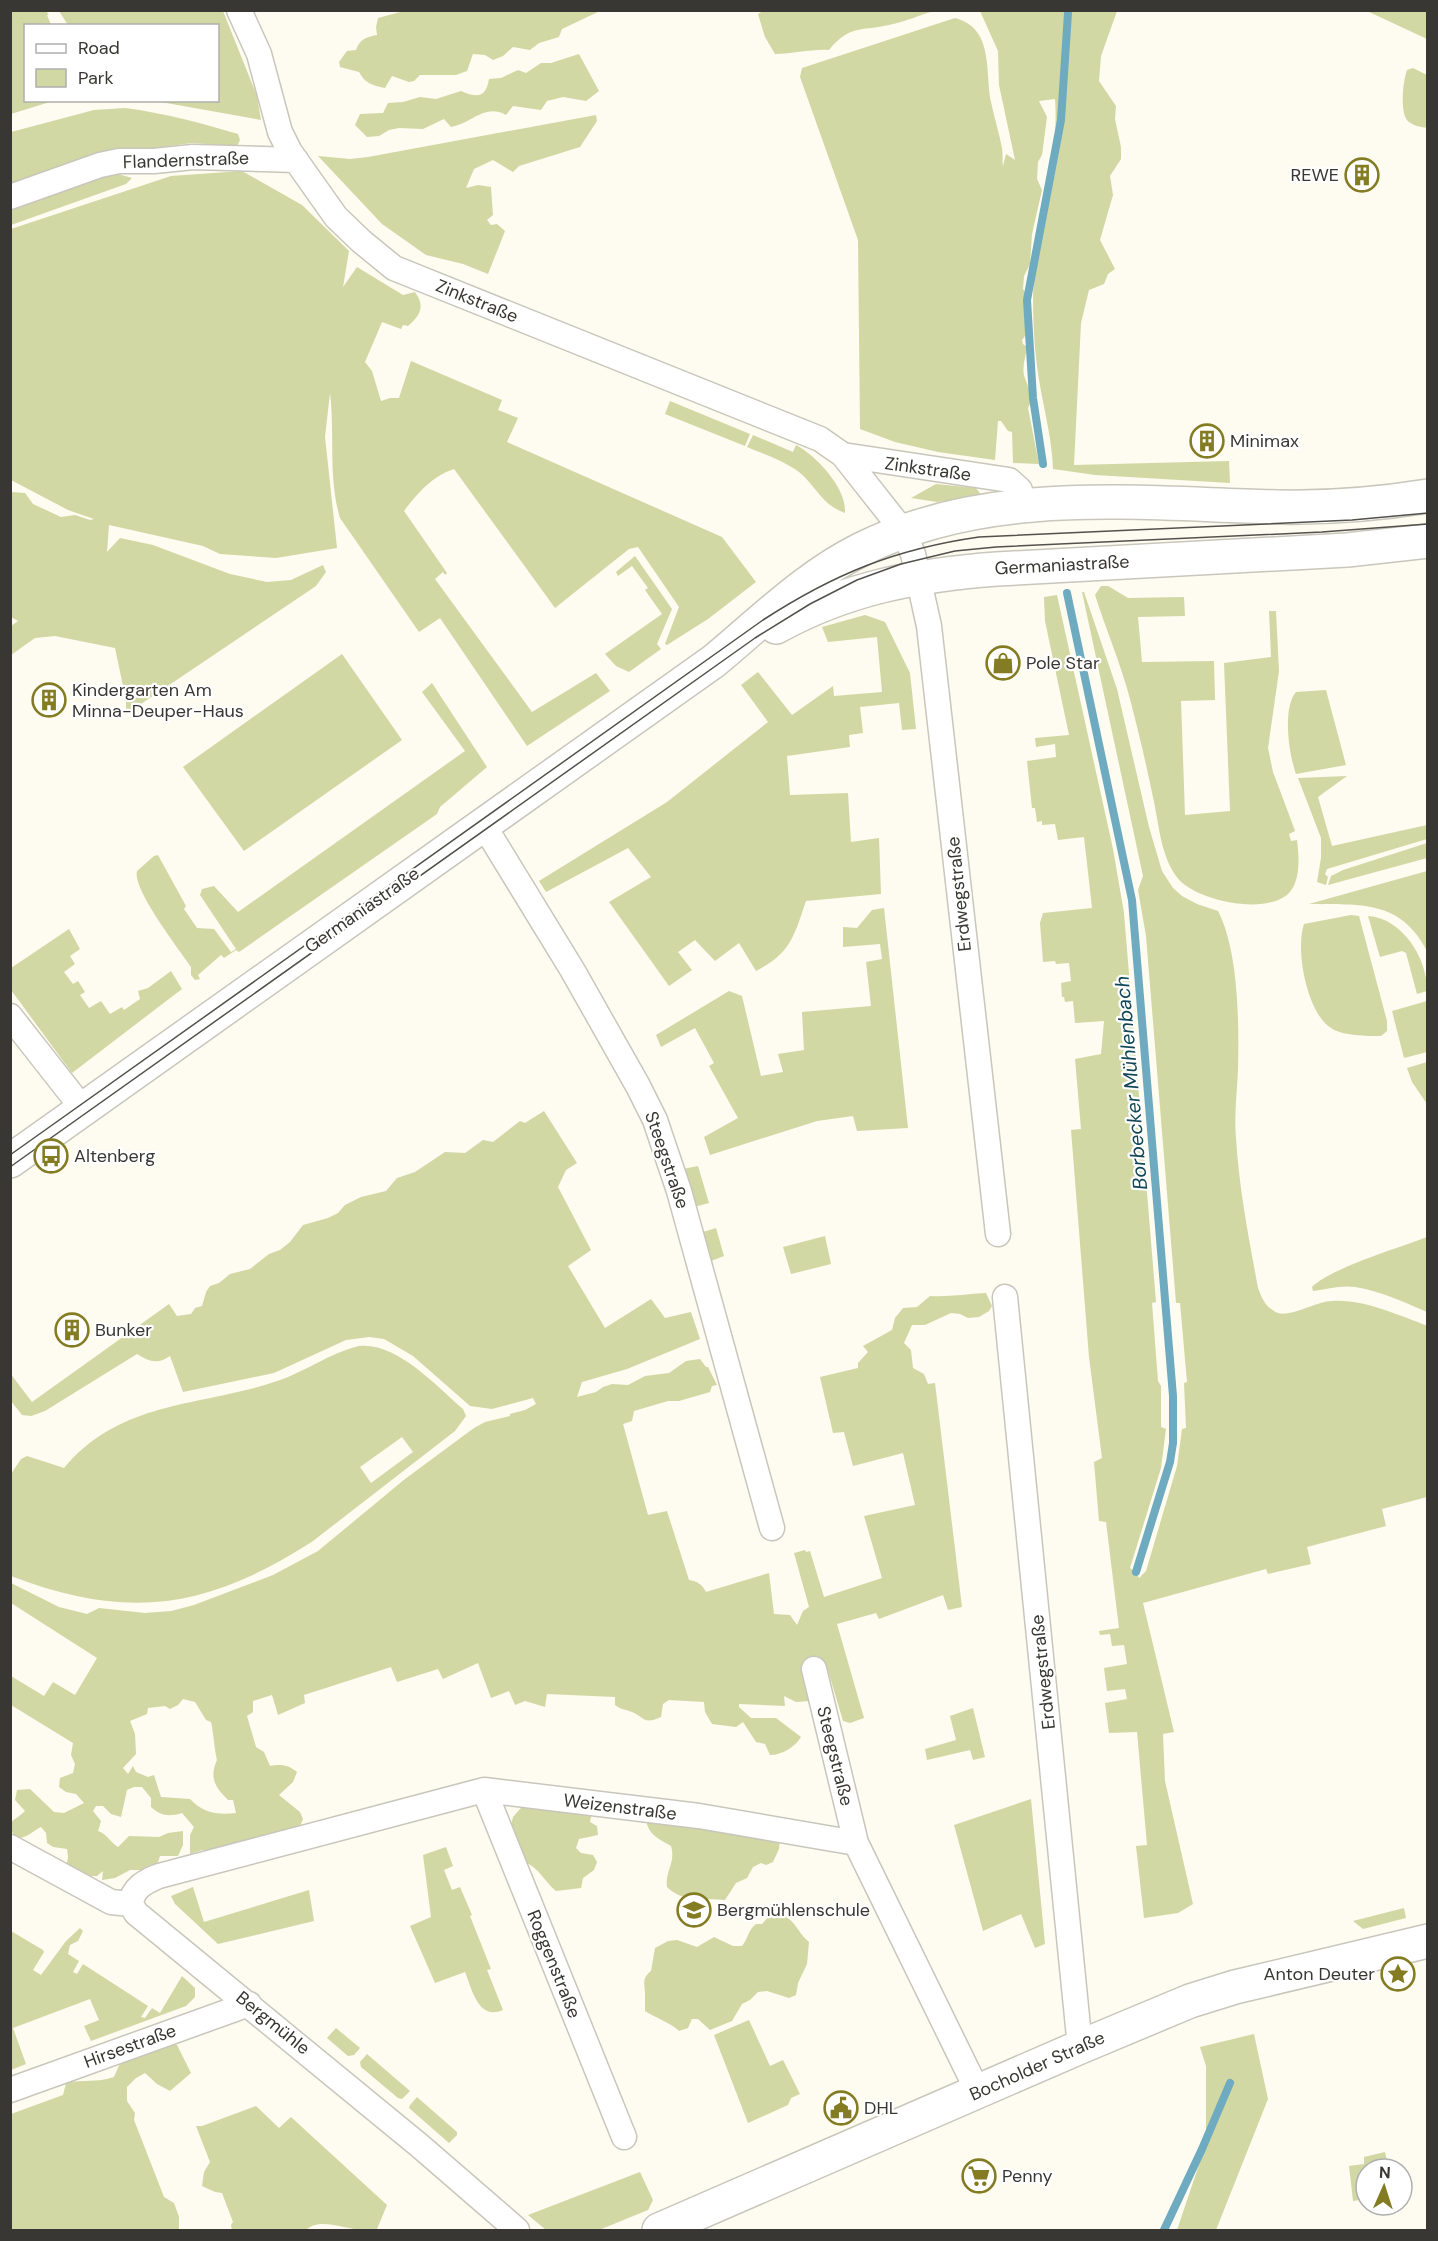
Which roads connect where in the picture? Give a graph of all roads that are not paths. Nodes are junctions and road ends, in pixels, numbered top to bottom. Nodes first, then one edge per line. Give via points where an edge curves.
1 (239, 10) edge
2 (296, 160) junction
3 (10, 197) edge
4 (843, 455) junction
5 (1018, 494) junction
6 (1428, 496) edge
7 (1428, 542) edge
8 (911, 554) junction
9 (714, 661) junction
10 (483, 824) junction
11 (10, 1016) edge
12 (83, 1109) junction
13 (10, 1161) edge
14 (998, 1234) dead end
15 (1005, 1297) dead end
16 (772, 1528) dead end
17 (814, 1669) dead end
18 (484, 1790) junction
19 (856, 1843) junction
20 (10, 1847) edge
21 (131, 1904) junction
22 (1428, 1941) edge
23 (249, 2004) junction
24 (1080, 2047) junction
25 (10, 2090) edge
26 (978, 2092) junction
27 (624, 2137) dead end
28 (517, 2230) edge
29 (659, 2230) edge

1 - 2 street, Zinkstraße via 259,54 280,132
2 - 3 street, Flandernstraße via 180,157 119,161
2 - 4 street, Zinkstraße via 336,217 394,267 820,439
4 - 5 street, Zinkstraße
4 - 8 street, Zinkstraße
5 - 6 main road, Germaniastraße via 1073,503 1320,507
5 - 8 main road, Germaniastraße via 942,519
7 - 8 main road, Germaniastraße via 1347,550 988,569
8 - 9 main road, Germaniastraße via 880,585 788,620
8 - 9 main road, Germaniastraße via 861,549 813,579
8 - 14 street, Erdwegstraße via 929,626
9 - 10 main road, Germaniastraße
10 - 12 main road, Germaniastraße
10 - 16 street, Steegstraße via 573,970 655,1120 680,1191
11 - 12 street
12 - 13 main road, Germaniastraße
15 - 24 street, Erdwegstraße
17 - 19 street, Steegstraße
18 - 19 street, Weizenstraße via 699,1816
18 - 21 street, Weizenstraße via 159,1876 132,1894
18 - 27 street, Roggenstraße
19 - 26 street
20 - 21 street via 111,1902
21 - 23 street, Bergmühle via 136,1913
22 - 24 main road, Bocholder Straße via 1212,1994
23 - 25 street, Hirsestraße
23 - 28 street, Bergmühle
24 - 26 main road, Bocholder Straße
26 - 29 main road, Bocholder Straße

